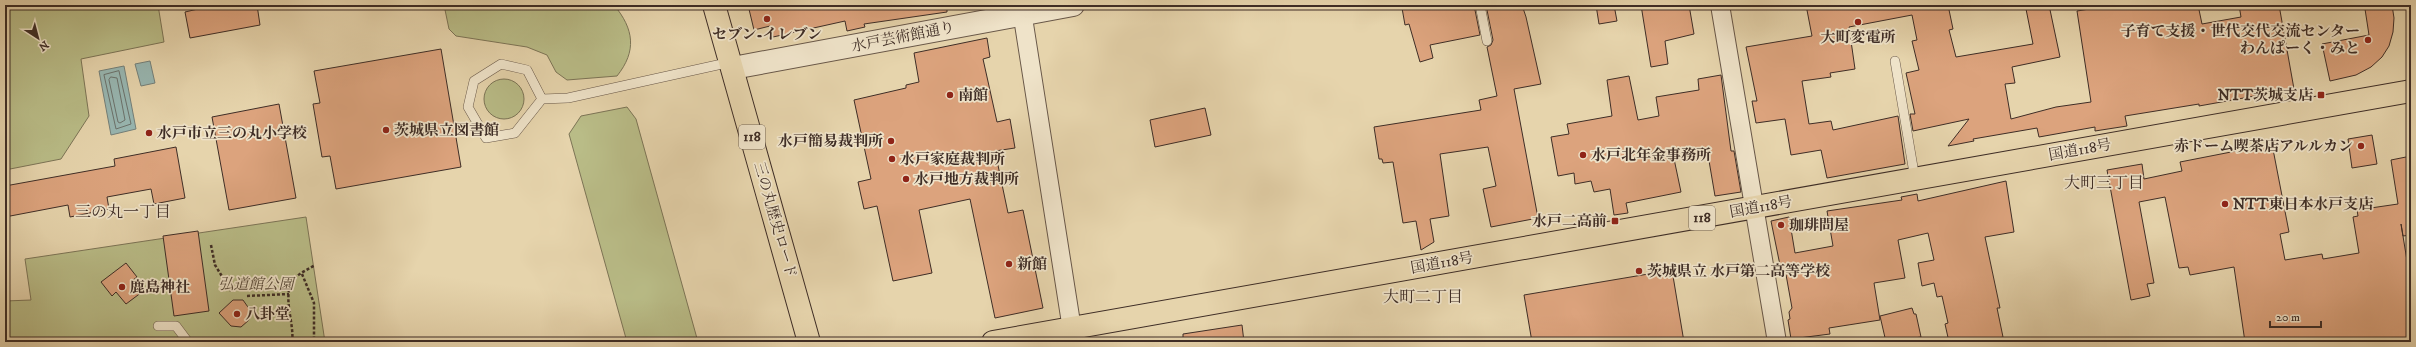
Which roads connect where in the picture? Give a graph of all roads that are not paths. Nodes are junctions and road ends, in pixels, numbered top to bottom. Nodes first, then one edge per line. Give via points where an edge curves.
1 (714, 5) edge
2 (1073, 5) edge
3 (1480, 5) edge
4 (1720, 5) edge
5 (1022, 10) edge
6 (1487, 41) dead end
7 (1895, 61) dead end
8 (732, 65) junction
9 (2411, 91) edge
10 (542, 99) junction
11 (1915, 179) junction
12 (1754, 209) junction
13 (158, 326) dead end
14 (1073, 335) edge
15 (188, 342) edge
16 (809, 342) edge
17 (993, 342) edge
18 (1777, 342) edge

1 - 8 highway, 三の丸歴史ロード / 118
2 - 5 street, 水戸芸術館通り
3 - 6 lane
4 - 12 street
5 - 8 street, 水戸芸術館通り
5 - 14 street
7 - 11 lane
8 - 10 lane via 568,98
8 - 16 highway, 三の丸歴史ロード / 118
9 - 11 highway, 国道118号 / 118
10 - 10 lane via 527,70 501,64 474,81 468,107 486,138 515,133
11 - 12 highway, 国道118号 / 118
12 - 14 highway, 国道118号 / 118
12 - 18 street
13 - 15 lane via 176,326
14 - 17 highway, 国道118号 / 118

